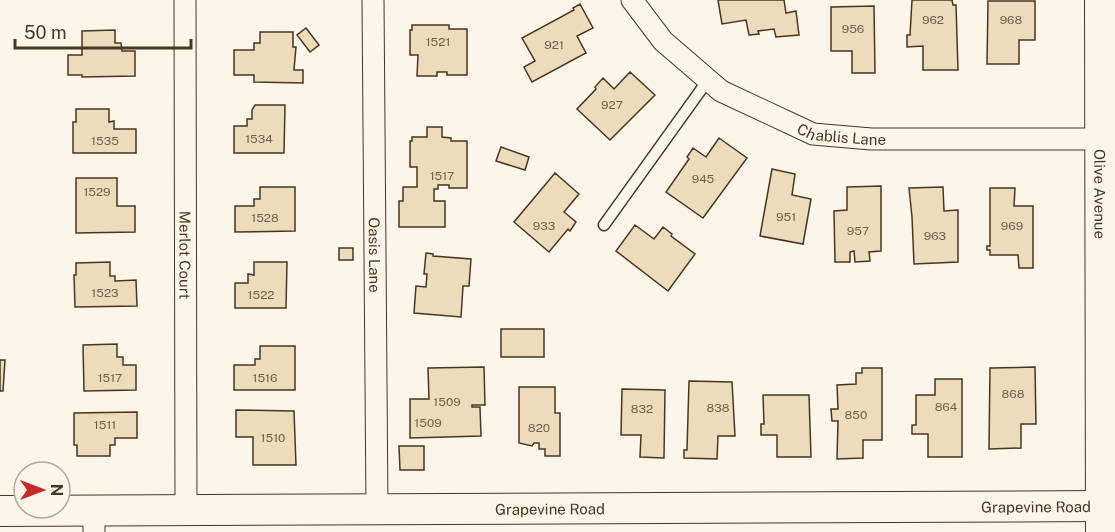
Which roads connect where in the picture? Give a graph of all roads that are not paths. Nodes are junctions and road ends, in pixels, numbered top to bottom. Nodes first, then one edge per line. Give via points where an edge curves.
1 (185, 0) edge
2 (374, 0) edge
3 (632, 0) edge
4 (1100, 0) edge
5 (708, 80) junction
6 (1100, 139) junction
7 (604, 225) dead end
8 (186, 510) junction
9 (377, 510) junction
10 (0, 511) edge
11 (1101, 519) edge
12 (94, 521) edge

1 - 8 street, Merlot Court
2 - 9 street, Oasis Lane
3 - 5 street, Chablis Lane via 663,41
4 - 6 main road, Olive Avenue
5 - 6 street, Chablis Lane via 721,91 813,134 872,139
5 - 7 lane
6 - 11 main road, Olive Avenue
8 - 9 main road, Grapevine Road
8 - 12 main road, Grapevine Road
9 - 11 main road, Grapevine Road
10 - 12 main road, Grapevine Road

